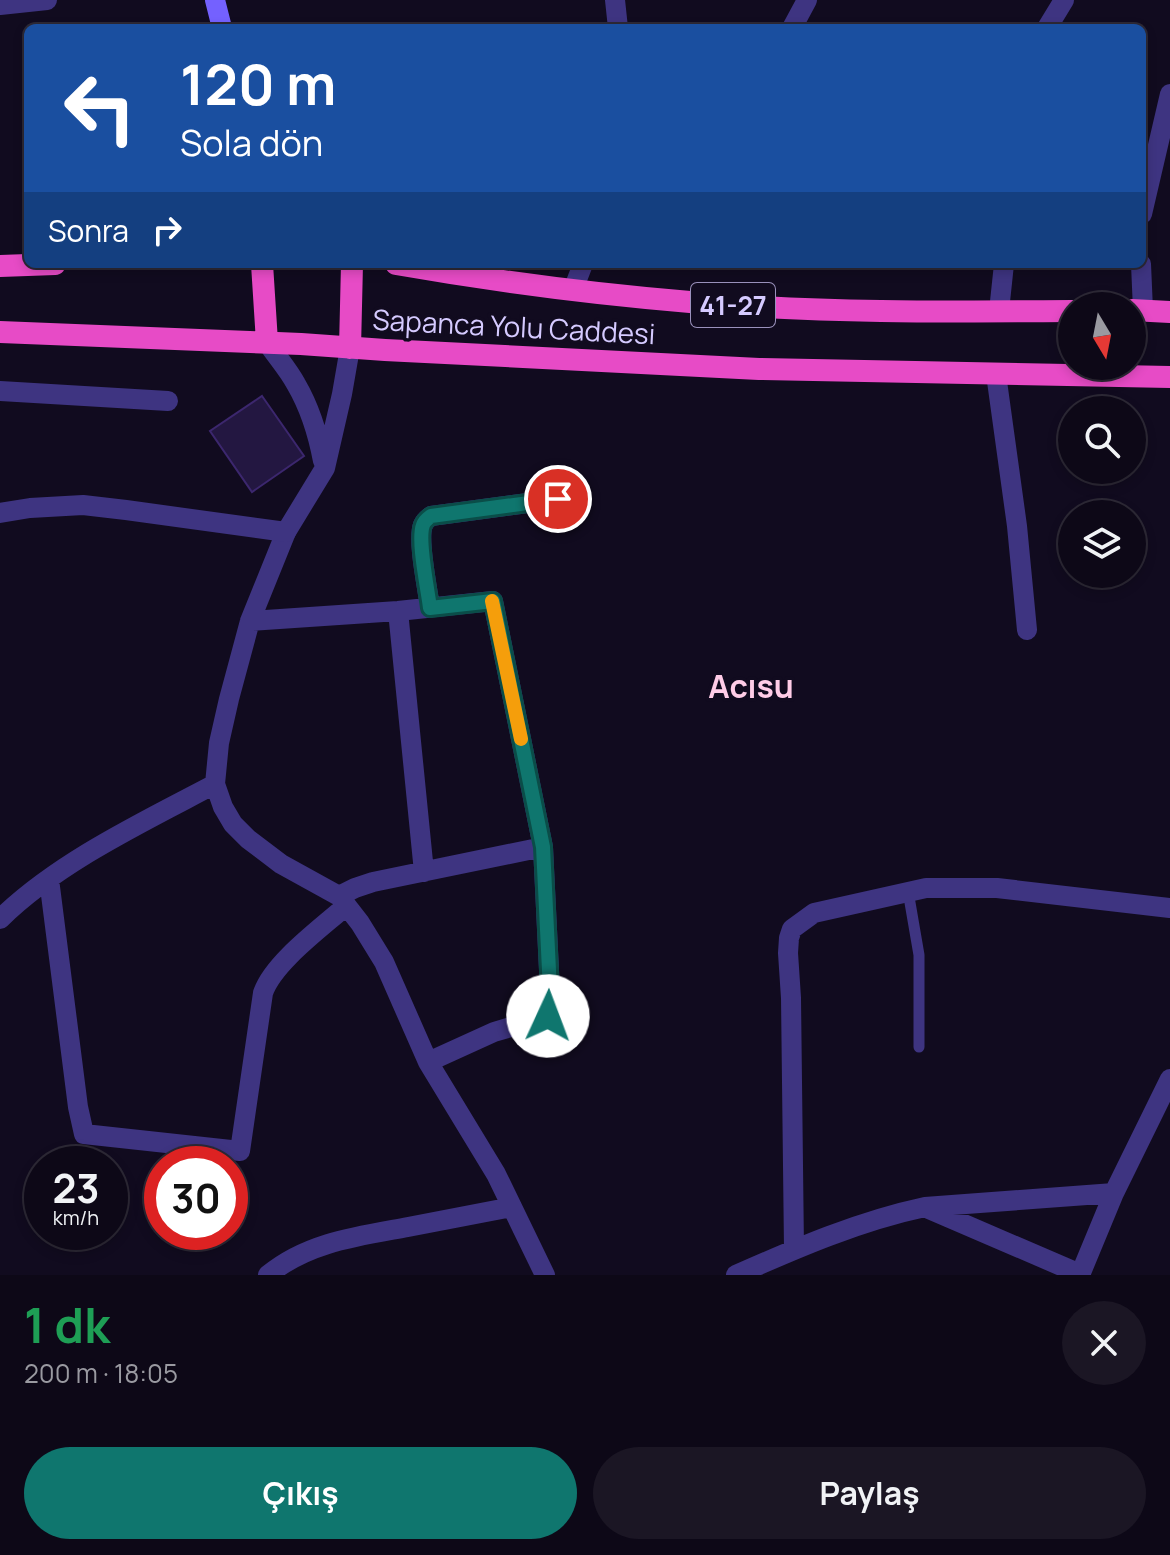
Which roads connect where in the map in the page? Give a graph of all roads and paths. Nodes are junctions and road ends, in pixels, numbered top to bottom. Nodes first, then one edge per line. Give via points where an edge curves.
1 (47, 0) edge
2 (215, 0) edge
3 (615, 0) edge
4 (807, 0) edge
5 (1064, 0) edge
6 (0, 5) edge
7 (221, 24) edge
8 (618, 24) edge
9 (794, 24) edge
10 (1049, 24) edge
11 (1170, 94) edge
12 (1146, 197) edge
13 (24, 265) edge
14 (0, 266) edge
15 (262, 268) edge
16 (352, 268) edge
17 (423, 268) edge
18 (581, 268) edge
19 (1004, 268) edge
20 (1141, 268) edge
21 (573, 290) junction
22 (1139, 292) edge
23 (999, 311) junction
24 (1058, 311) edge
25 (1146, 311) edge
26 (1170, 312) edge
27 (0, 332) edge
28 (267, 342) junction
29 (350, 348) junction
30 (996, 374) junction
31 (1170, 377) edge
32 (0, 391) edge
33 (168, 401) dead end
34 (325, 468) junction
35 (558, 499) dead end
36 (0, 513) edge
37 (286, 532) junction
38 (430, 608) junction
39 (398, 611) junction
40 (250, 621) junction
41 (1027, 630) dead end
42 (215, 784) junction
43 (543, 847) junction
44 (424, 872) junction
45 (49, 879) junction
46 (908, 891) junction
47 (342, 901) junction
48 (1170, 908) edge
49 (0, 919) edge
50 (919, 1047) dead end
51 (428, 1062) junction
52 (1170, 1079) edge
53 (1114, 1193) junction
54 (512, 1207) junction
55 (925, 1207) junction
56 (794, 1249) junction
57 (268, 1275) edge
58 (545, 1275) edge
59 (736, 1275) edge
60 (1080, 1275) edge

1 - 6 street
2 - 7 main road
3 - 8 street
4 - 9 street
5 - 10 street
11 - 12 street
13 - 14 highway
15 - 28 highway
16 - 29 highway
17 - 21 highway, Sapanca Yolu Caddesi / 41-27
18 - 21 street
19 - 23 street
20 - 22 street
21 - 23 highway, Sapanca Yolu Caddesi / 41-27 via 776,308
23 - 24 highway, Sapanca Yolu Caddesi / 41-27
25 - 26 highway
27 - 28 highway, Sapanca Yolu Caddesi
28 - 29 highway, Sapanca Yolu Caddesi
28 - 34 street via 305,402
29 - 30 highway, Sapanca Yolu Caddesi via 759,369
29 - 34 street
30 - 31 highway, Sapanca Yolu Caddesi
30 - 41 street
32 - 33 street
34 - 37 street
35 - 38 street via 424,521 421,543
36 - 37 street via 83,505
37 - 40 street
38 - 39 street
38 - 43 street via 493,601
39 - 40 street
39 - 44 street
40 - 42 street via 219,743
42 - 45 street
42 - 47 street via 233,824 248,839
43 - 44 street
43 - 51 street via 548,1016 494,1032
44 - 47 street via 355,888
45 - 47 street via 84,1134 240,1151 267,982
45 - 49 street
46 - 48 street via 997,888
46 - 50 lane via 919,955
46 - 56 street via 814,913 792,929 789,938
47 - 51 street via 384,962
51 - 54 street
52 - 53 street
53 - 55 street
53 - 60 street
54 - 57 street via 355,1236 300,1254
54 - 58 street
55 - 56 street
55 - 60 street
56 - 59 street

